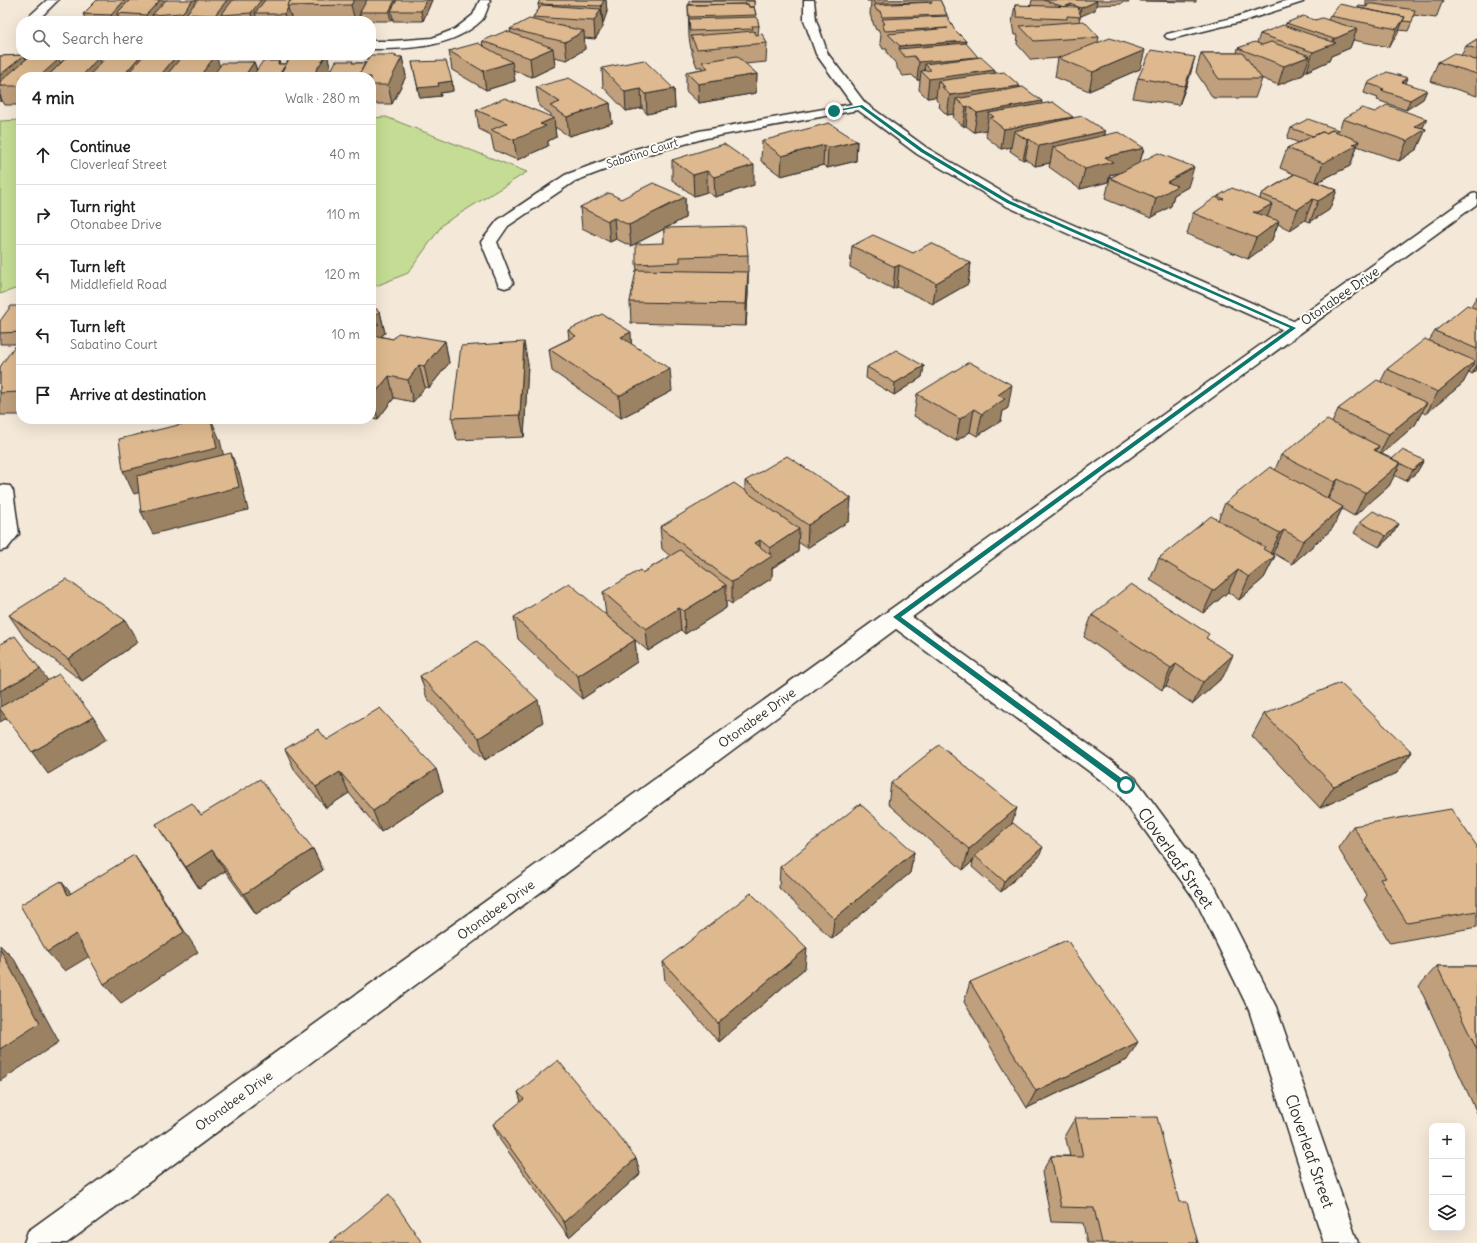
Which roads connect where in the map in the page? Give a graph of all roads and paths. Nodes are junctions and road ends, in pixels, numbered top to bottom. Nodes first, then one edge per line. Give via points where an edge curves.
1 (53, 0) edge
2 (485, 0) edge
3 (809, 0) edge
4 (1299, 0) edge
5 (35, 16) edge
6 (1171, 36) dead end
7 (376, 45) edge
8 (860, 106) junction
9 (1477, 197) edge
10 (505, 283) dead end
11 (1294, 328) junction
12 (0, 491) edge
13 (0, 544) edge
14 (896, 617) junction
15 (40, 1243) edge
16 (1341, 1243) edge

1 - 5 street
2 - 7 street via 478,17 459,31 434,41
3 - 8 street via 810,20 822,54
4 - 6 street via 1240,19
8 - 10 street, Sabatino Court via 704,134 637,153 570,178 503,223 490,242
8 - 11 street via 922,151 1009,202
9 - 11 street, Otonabee Drive
11 - 14 street, Otonabee Drive
12 - 13 street via 3,491 8,534
14 - 15 street, Otonabee Drive
14 - 16 street, Cloverleaf Street via 1126,785 1205,893 1262,1008

